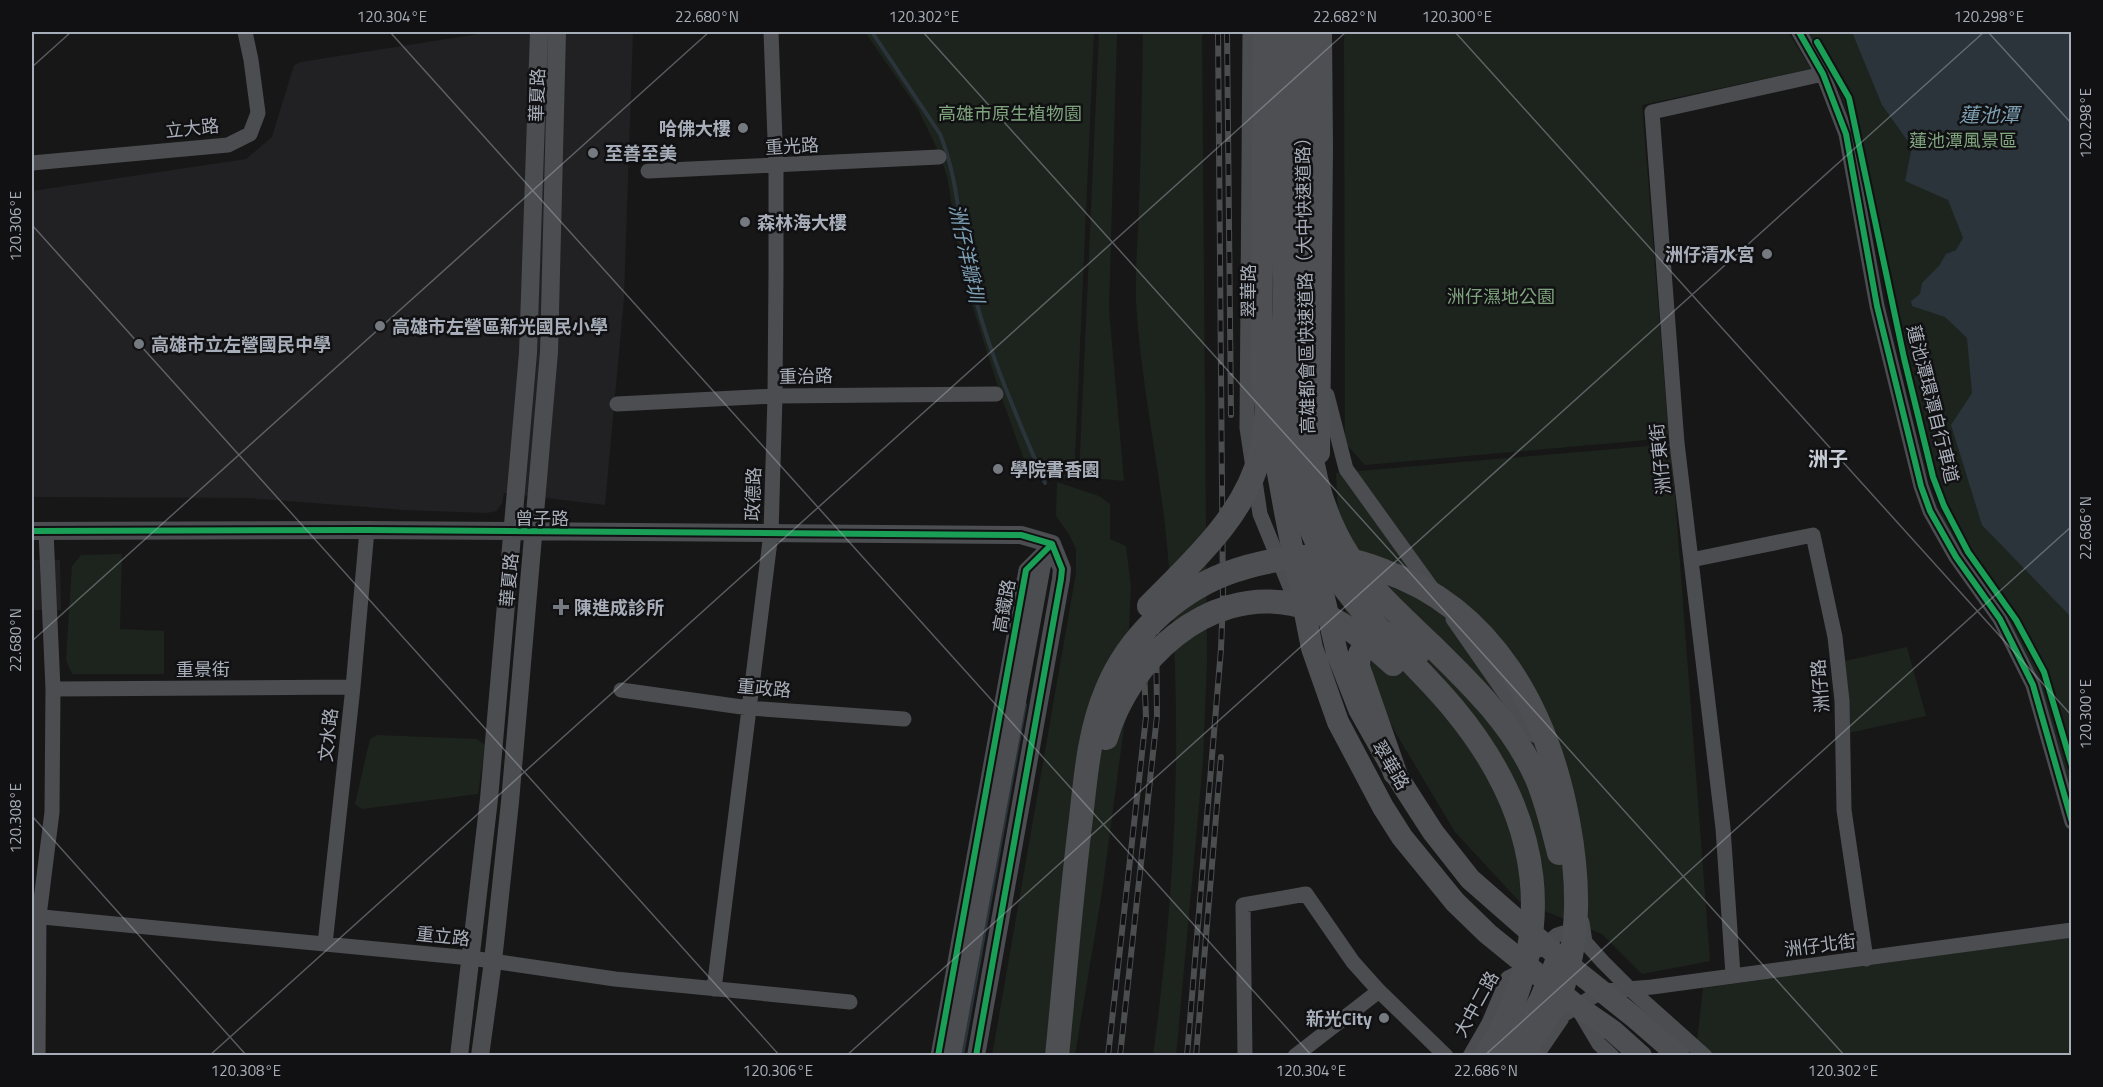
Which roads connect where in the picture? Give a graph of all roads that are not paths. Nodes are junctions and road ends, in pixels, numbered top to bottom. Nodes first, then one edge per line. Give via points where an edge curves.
1 (245, 32) edge
2 (539, 32) edge
3 (557, 32) edge
4 (771, 32) edge
5 (1250, 32) edge
6 (1264, 32) edge
7 (1279, 32) edge
8 (1299, 32) edge
9 (1321, 32) edge
10 (1799, 32) edge
11 (1823, 74) junction
12 (939, 157) dead end
13 (32, 163) edge
14 (776, 166) junction
15 (648, 171) dead end
16 (1281, 229) junction
17 (531, 242) junction
18 (552, 243) junction
19 (1321, 367) junction
20 (996, 394) dead end
21 (775, 396) junction
22 (616, 404) dead end
23 (367, 530) junction
24 (39, 531) edge
25 (513, 533) junction
26 (533, 533) junction
27 (771, 533) junction
28 (1052, 544) junction
29 (1691, 560) junction
30 (1312, 648) junction
31 (353, 687) junction
32 (53, 689) junction
33 (621, 690) dead end
34 (749, 708) junction
35 (904, 719) dead end
36 (1474, 738) junction
37 (1395, 773) junction
38 (2072, 822) edge
39 (35, 916) edge
40 (2072, 930) edge
41 (1585, 942) junction
42 (325, 944) junction
43 (1552, 951) junction
44 (471, 958) junction
45 (1866, 959) junction
46 (493, 961) junction
47 (1522, 969) junction
48 (1733, 975) junction
49 (1550, 983) junction
50 (714, 989) junction
51 (1630, 989) junction
52 (1379, 990) junction
53 (1602, 991) junction
54 (850, 1002) dead end
55 (1570, 1011) junction
56 (1498, 1044) edge
57 (1537, 1044) edge
58 (38, 1056) edge
59 (459, 1056) edge
60 (480, 1056) edge
61 (939, 1056) edge
62 (952, 1056) edge
63 (976, 1056) edge
64 (1046, 1056) edge
65 (1057, 1056) edge
66 (1065, 1056) edge
67 (1245, 1056) edge
68 (1295, 1056) edge
69 (1446, 1056) edge
70 (1470, 1056) edge
71 (1486, 1056) edge
72 (1509, 1056) edge
73 (1525, 1056) edge
74 (1612, 1056) edge
75 (1641, 1056) edge
76 (1679, 1056) edge
77 (1705, 1056) edge

1 - 13 street, 立大路 via 258,113 250,134 228,145
2 - 17 street, 華夏路
3 - 18 street, 華夏路
4 - 14 street, 政德路
5 - 30 street, 翠華路 via 1247,428 1260,514
6 - 30 main road, 翠華路 via 1261,379
7 - 16 highway, 高雄都會區快速道路（大中快速道路）
8 - 57 highway, 高雄都會區快速道路（大中快速道路）, bridge via 1304,398 1318,487 1348,555 1392,607 1499,717 1521,748 1536,779 1559,853 1562,900 1554,964
9 - 19 main road, 翠華路
10 - 11 street
11 - 29 street, 洲仔東街 via 1652,112 1677,443
11 - 38 street via 1846,134 1877,306 1921,486 1930,511 2000,620 2033,685
12 - 14 street, 重光路
14 - 15 street, 重光路
14 - 21 street, 政德路
16 - 36 highway, 高雄都會區快速道路（大中快速道路）, bridge via 1285,273 1283,403 1294,481 1315,539 1338,580 1370,620 1455,709
16 - 64 highway, bridge via 1274,269 1268,405 1261,452 1243,498 1212,542 1127,634 1092,696 1080,734 1061,880
17 - 18 street
17 - 25 street, 華夏路 via 528,353
18 - 26 street, 華夏路 via 549,352
19 - 37 main road, 翠華路 via 1318,572 1337,653 1359,709
19 - 41 street, 翠華路 via 1346,469 1509,698 1552,766 1569,829
20 - 21 street, 重治路
21 - 22 street, 重治路
21 - 27 street, 政德路
23 - 24 street, 曾子路
23 - 25 street, 曾子路
23 - 31 street, 文水路
24 - 32 street
25 - 26 street, 曾子路
25 - 44 street, 華夏路
26 - 27 street, 曾子路
26 - 46 street, 華夏路
27 - 28 street, 曾子路 via 1021,535
27 - 34 street, 政德路
28 - 61 street, 高鐵路 via 1026,570
28 - 62 street, 高鐵路 via 1042,565
28 - 63 street via 1062,569 1061,579
29 - 45 street, 洲仔路 via 1813,535 1835,637 1842,701 1845,810
29 - 48 street, 洲仔東街 via 1723,828
30 - 47 main road, 翠華路 via 1338,722 1402,837 1455,902
31 - 32 street, 重景街
31 - 42 street, 文水路
32 - 39 street via 52,812
33 - 34 street, 重政路
34 - 35 street, 重政路
34 - 50 street, 政德路
36 - 66 highway, bridge via 1380,652 1318,612 1294,604 1251,601 1213,612 1175,635 1132,681 1104,742 1091,807
36 - 71 highway, 高雄都會區快速道路（大中快速道路）, bridge via 1493,762 1511,800 1525,839 1533,882 1533,927 1526,966
37 - 43 main road, 翠華路 via 1432,832 1470,879
37 - 56 highway via 1357,657 1368,642 1383,633 1398,636 1419,652 1470,703 1499,743 1539,838 1546,883 1546,927 1537,975 1522,1019
39 - 42 street, 重立路
39 - 58 street
40 - 45 street, 洲仔北街
41 - 43 street via 1563,933
41 - 51 street
42 - 44 street, 重立路
43 - 47 street, 大中二路
43 - 49 highway
43 - 53 main road, 翠華路
44 - 46 street, 重立路
44 - 59 street, 華夏路
45 - 48 street, 洲仔北街
46 - 50 street, 重立路
46 - 60 street, 華夏路
47 - 49 main road, 翠華路
47 - 56 street
47 - 70 street, 大中二路 via 1508,978 1490,1023
48 - 51 street, 洲仔北街
49 - 55 main road, 翠華路
49 - 72 highway
50 - 54 street, 重立路
51 - 53 street, 洲仔北街
51 - 77 street
52 - 67 street via 1353,962 1306,894 1243,905
52 - 68 street
52 - 69 street
53 - 55 street, 洲仔北街
53 - 76 main road, 翠華路
55 - 57 street
55 - 73 street, 洲仔北街 via 1552,1018
55 - 74 street, 翠華路
55 - 75 main road, 翠華路 via 1613,1031
57 - 65 highway, bridge via 1560,998 1578,906 1562,788 1534,712 1492,646 1459,612 1407,579 1334,557 1245,566 1193,589 1153,621 1114,674 1091,735
57 - 73 highway, 高雄都會區快速道路（大中快速道路）, bridge

